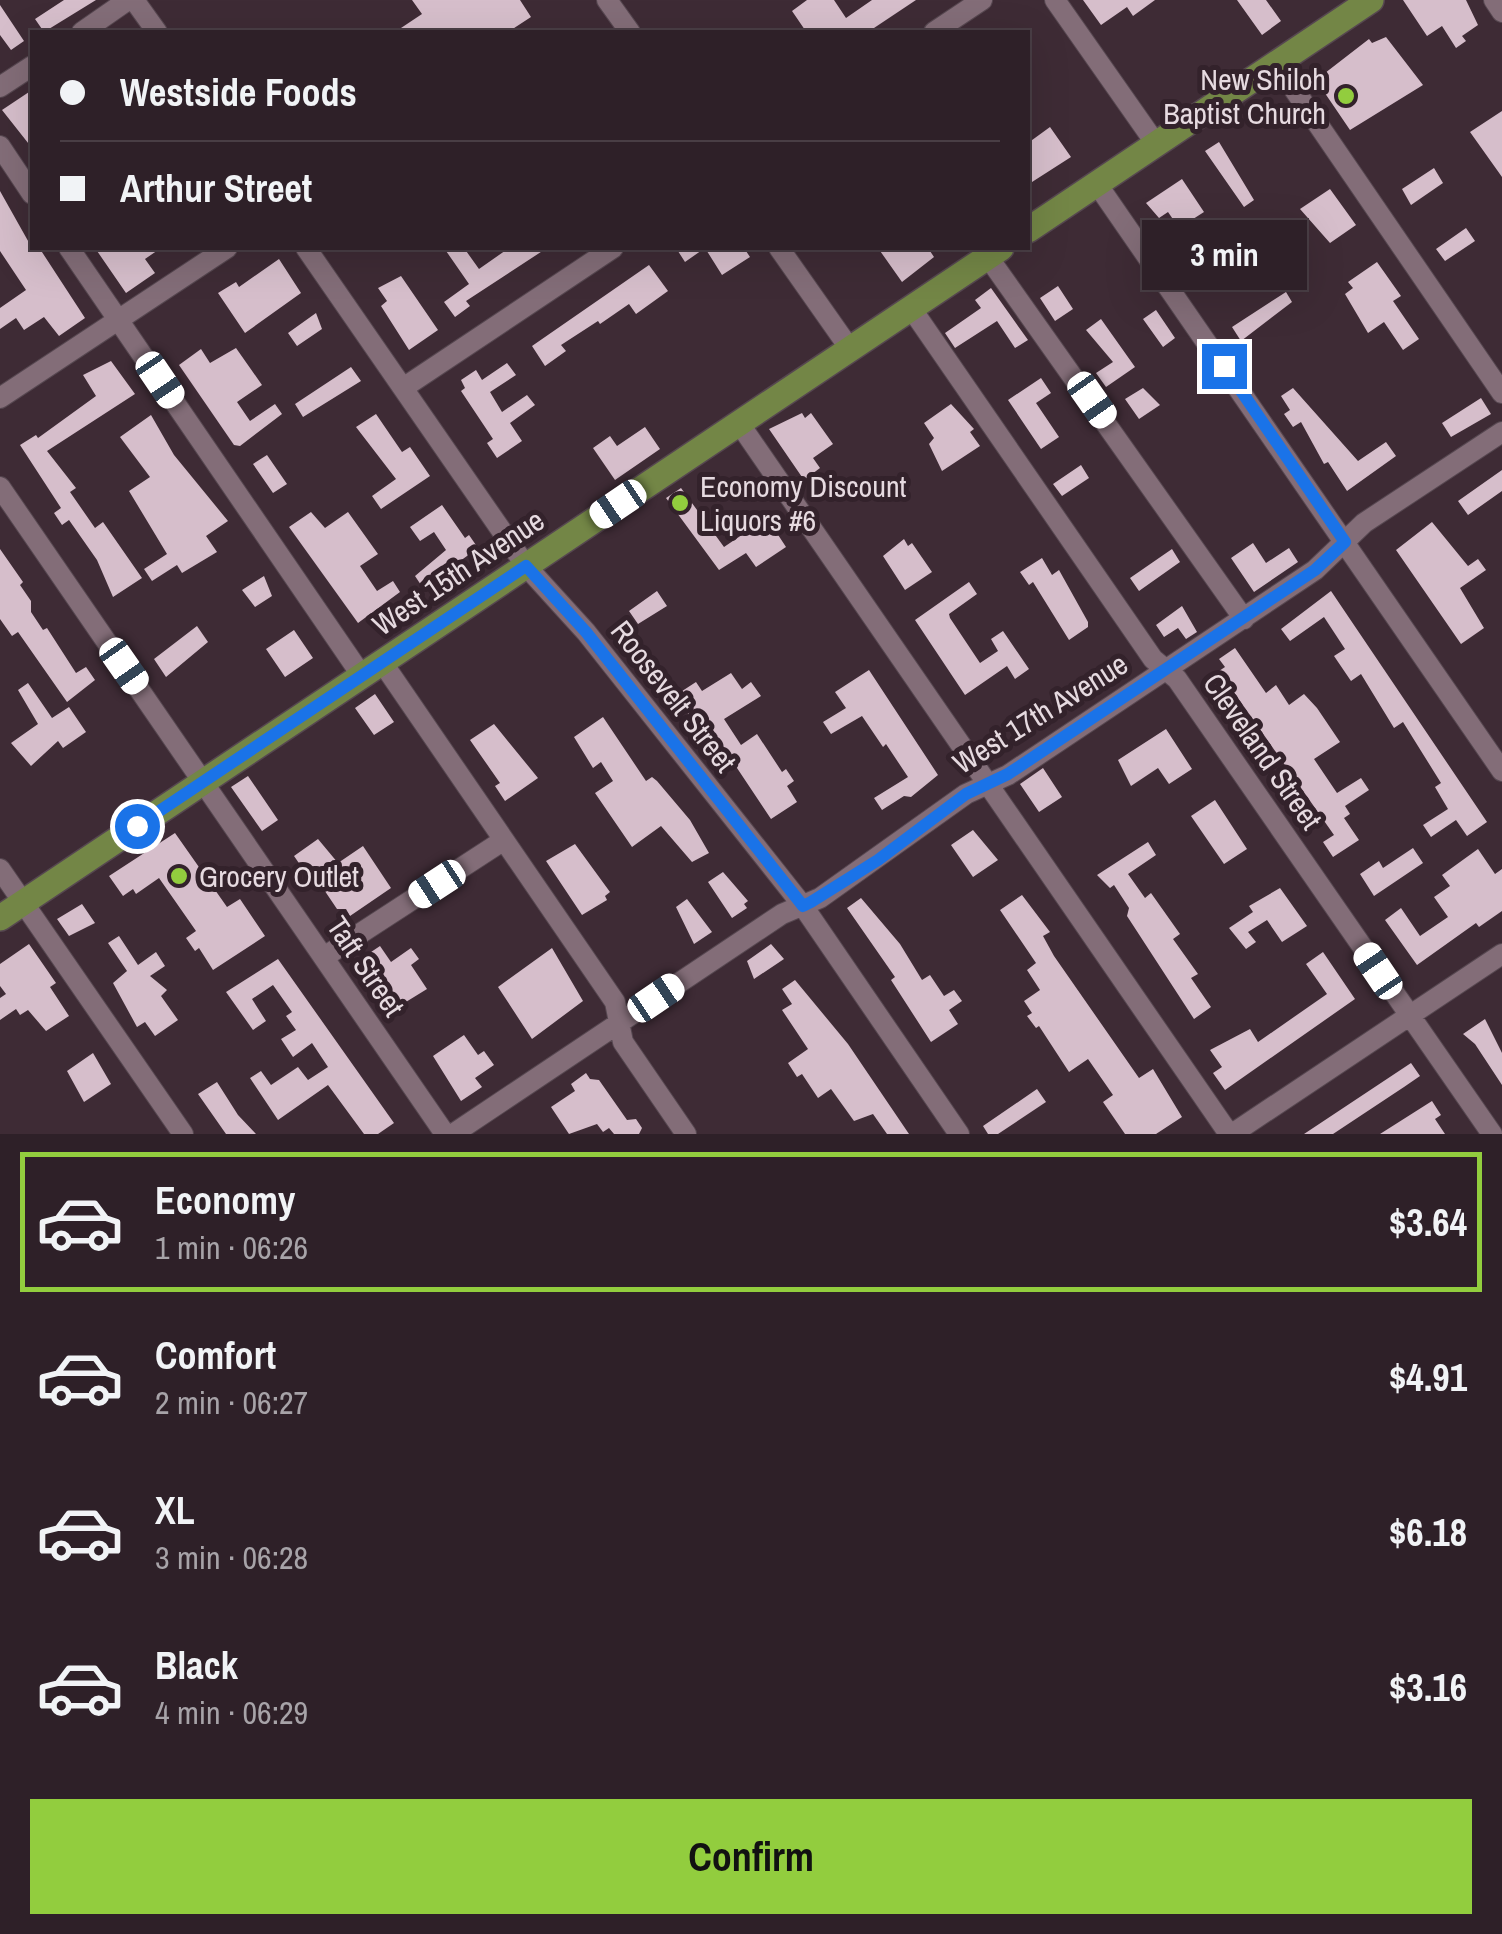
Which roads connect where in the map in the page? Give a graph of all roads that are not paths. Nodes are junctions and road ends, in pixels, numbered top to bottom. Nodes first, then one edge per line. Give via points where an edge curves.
1 (131, 0) edge
2 (607, 0) edge
3 (982, 0) edge
4 (1056, 0) edge
5 (1371, 0) edge
6 (1494, 0) edge
7 (1502, 12) edge
8 (85, 30) edge
9 (154, 30) edge
10 (629, 30) edge
11 (937, 30) edge
12 (1276, 64) junction
13 (30, 67) edge
14 (0, 87) edge
15 (1156, 144) junction
16 (0, 146) edge
17 (1097, 184) junction
18 (30, 191) edge
19 (1030, 229) edge
20 (70, 250) edge
21 (224, 250) edge
22 (307, 250) edge
23 (609, 250) edge
24 (781, 250) edge
25 (995, 252) edge
26 (910, 308) junction
27 (118, 319) junction
28 (850, 349) junction
29 (403, 388) junction
30 (1502, 393) edge
31 (0, 398) edge
32 (739, 423) junction
33 (1502, 432) edge
34 (0, 487) edge
35 (1345, 542) junction
36 (526, 566) junction
37 (1244, 618) junction
38 (372, 669) junction
39 (1167, 670) junction
40 (1502, 771) edge
41 (203, 782) junction
42 (988, 784) junction
43 (504, 840) junction
44 (0, 869) edge
45 (23, 902) junction
46 (803, 906) junction
47 (0, 918) edge
48 (1502, 954) edge
49 (324, 957) junction
50 (1409, 1016) junction
51 (620, 1022) junction
52 (183, 1134) edge
53 (445, 1134) edge
54 (453, 1134) edge
55 (686, 1134) edge
56 (959, 1134) edge
57 (1231, 1134) edge
58 (1492, 1134) edge

1 - 8 street
1 - 9 street
2 - 10 street
3 - 11 street
4 - 15 street
5 - 12 main road
6 - 7 street
12 - 15 main road
12 - 30 street
13 - 14 street
15 - 17 main road
16 - 18 street
17 - 19 main road
17 - 35 street
20 - 27 street
21 - 27 street
22 - 29 street, Roosevelt Street
23 - 29 street
24 - 28 street
25 - 26 main road, West 15th Avenue
25 - 37 street
26 - 28 main road, West 15th Avenue
26 - 39 street, Cleveland Street via 1153,659
27 - 31 street
27 - 38 street
28 - 32 main road, West 15th Avenue
29 - 36 street, Roosevelt Street
32 - 36 main road, West 15th Avenue
32 - 42 street
33 - 35 street, West 17th Avenue
34 - 41 street, Taft Street
35 - 37 street, West 17th Avenue
35 - 40 street
36 - 38 main road, West 15th Avenue
36 - 46 street, Roosevelt Street
37 - 39 street, West 17th Avenue
38 - 41 main road, West 15th Avenue
38 - 43 street
39 - 42 street, West 17th Avenue
39 - 50 street, Cleveland Street
41 - 45 main road, West 15th Avenue
41 - 49 street, Taft Street
42 - 46 street, West 17th Avenue
42 - 57 street
43 - 49 street
43 - 51 street via 615,1002
44 - 45 street
45 - 47 main road, West 15th Avenue
45 - 52 street
46 - 51 street, West 17th Avenue
46 - 56 street, Roosevelt Street
48 - 50 street
49 - 53 street, Taft Street
50 - 57 street
50 - 58 street, Cleveland Street
51 - 54 street, West 17th Avenue
51 - 55 street via 623,1042

